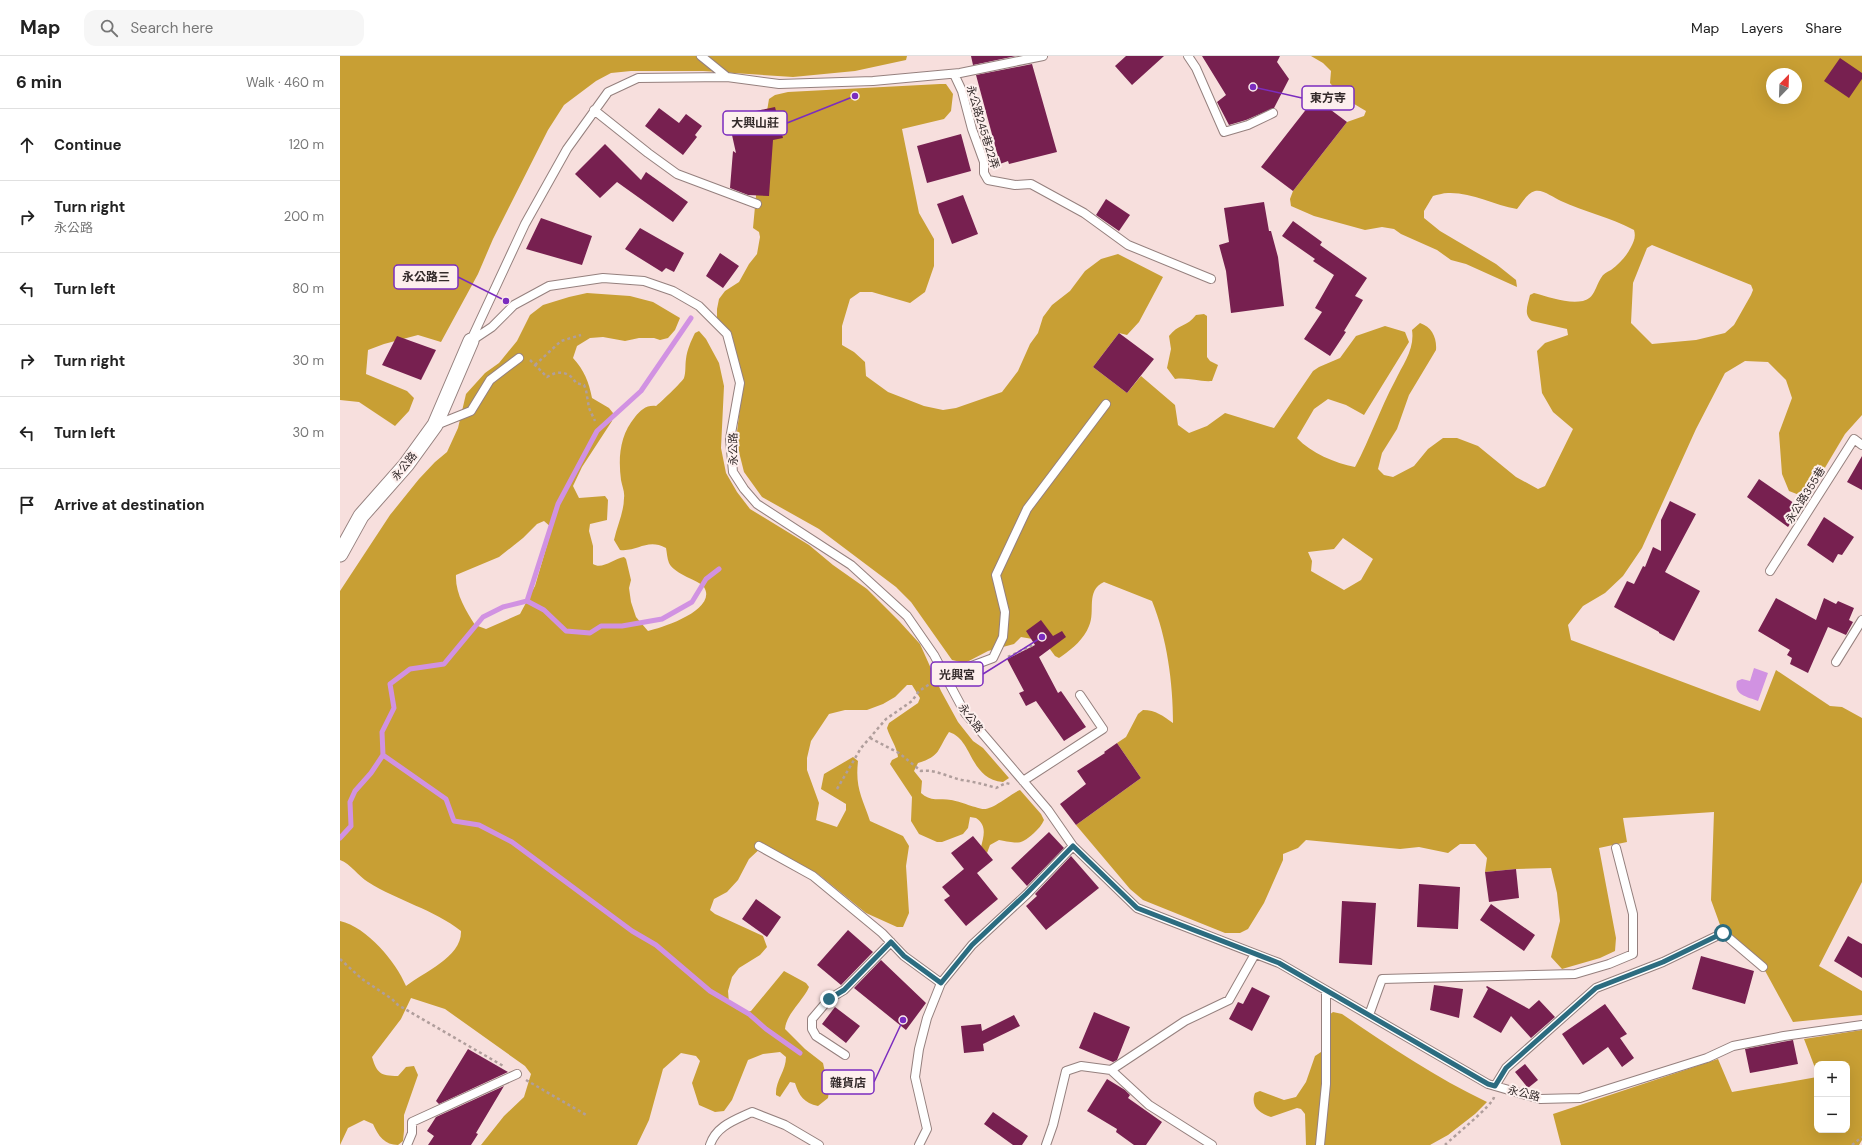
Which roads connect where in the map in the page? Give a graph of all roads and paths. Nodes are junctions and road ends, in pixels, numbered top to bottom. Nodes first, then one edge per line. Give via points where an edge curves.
1 (701, 56) edge
2 (1043, 56) edge
3 (1188, 56) edge
4 (954, 74) junction
5 (727, 77) junction
6 (594, 110) junction
7 (1273, 113) dead end
8 (757, 204) dead end
9 (1211, 279) dead end
10 (581, 334) dead end
11 (471, 341) junction
12 (519, 358) joint
13 (535, 365) junction
14 (1106, 404) dead end
15 (595, 421) dead end
16 (435, 425) junction
17 (1862, 445) edge
18 (340, 554) edge
19 (1770, 571) dead end
20 (1862, 620) edge
21 (1035, 644) dead end
22 (993, 658) junction
23 (1836, 662) dead end
24 (945, 676) junction
25 (936, 680) dead end
26 (1080, 695) dead end
27 (870, 738) junction
28 (1023, 781) junction
29 (996, 788) dead end
30 (837, 789) dead end
31 (759, 846) dead end
32 (1073, 846) junction
33 (1616, 848) dead end
34 (891, 942) junction
35 (1255, 954) junction
36 (340, 959) edge
37 (1763, 967) dead end
38 (941, 983) junction
39 (1326, 990) junction
40 (1369, 1015) junction
41 (1862, 1025) edge
42 (845, 1055) dead end
43 (1111, 1070) junction
44 (517, 1074) junction
45 (1495, 1086) junction
46 (588, 1116) dead end
47 (1862, 1136) edge
48 (407, 1145) edge
49 (710, 1145) edge
50 (819, 1145) edge
51 (919, 1145) edge
52 (1046, 1145) edge
53 (1212, 1145) edge
54 (1320, 1145) edge
55 (1445, 1145) edge
56 (1852, 1145) edge

1 - 5 lane
2 - 4 lane
3 - 7 lane via 1196,68 1224,132 1248,125
4 - 5 lane via 873,82 779,84
4 - 9 lane, 永公路245巷22弄 via 962,91 988,180 1015,185 1031,184 1084,213 1128,245
5 - 6 lane via 638,78 608,92
6 - 8 lane via 677,174
6 - 11 lane via 567,149 525,224
10 - 13 path via 562,341
11 - 16 street, 永公路
11 - 24 lane, 永公路 via 492,327 514,305 549,286 603,278 644,281 673,291 699,306 728,334 740,383 730,439 733,472 744,489 757,504 851,565 907,616
12 - 13 path via 526,356
12 - 16 lane via 490,380 471,411
13 - 15 path via 547,377 554,373 566,373 576,383 584,385
14 - 22 lane via 1027,509 996,575 1005,612 1003,637
16 - 18 street, 永公路 via 406,465 361,516
17 - 19 lane, 永公路355巷 via 1854,439
20 - 23 lane
21 - 22 path via 1000,660
22 - 24 lane
24 - 28 lane, 永公路 via 965,713
25 - 27 path via 886,719
26 - 28 lane via 1103,729
27 - 29 path via 899,754 921,771 929,770
27 - 30 path via 861,748
28 - 32 lane, 永公路 via 1048,810
31 - 34 lane via 813,876
32 - 35 lane, 永公路 via 1137,908
32 - 38 lane via 972,945
33 - 40 lane via 1633,914 1633,954 1575,974 1382,979
34 - 38 lane via 904,956
34 - 42 lane via 844,990 829,999 812,1019 812,1029 816,1036
35 - 39 lane, 永公路 via 1279,963
35 - 43 lane via 1229,1000 1185,1021
36 - 44 path via 398,1005
37 - 45 lane via 1723,933 1663,962 1596,988 1506,1068
38 - 51 lane via 927,1018 915,1077 927,1129
39 - 40 lane, 永公路
39 - 54 lane via 1326,1084
40 - 45 lane, 永公路
41 - 45 lane, 永公路 via 1733,1046 1707,1058 1580,1098 1540,1099
43 - 52 lane via 1080,1066 1066,1071
43 - 53 lane via 1149,1105
44 - 46 path
44 - 48 lane via 412,1122 412,1133
45 - 55 path via 1493,1100
47 - 56 path
49 - 50 lane via 712,1139 726,1124 752,1112 785,1125

